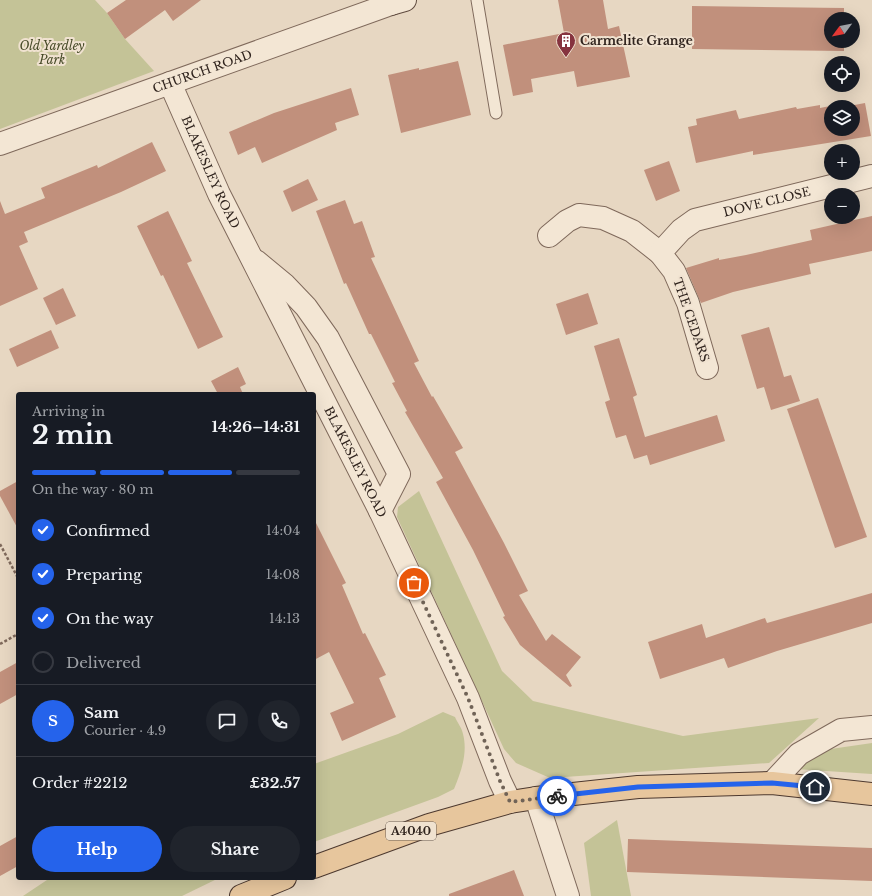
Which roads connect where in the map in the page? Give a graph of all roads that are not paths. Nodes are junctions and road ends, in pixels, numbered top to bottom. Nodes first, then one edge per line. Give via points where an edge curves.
1 (477, 0) edge
2 (394, 1) edge
3 (170, 83) junction
4 (496, 113) dead end
5 (0, 144) edge
6 (872, 176) edge
7 (549, 236) dead end
8 (660, 253) junction
9 (249, 255) junction
10 (707, 368) dead end
11 (380, 511) junction
12 (872, 727) edge
13 (772, 783) junction
14 (872, 794) edge
15 (536, 798) junction
16 (510, 802) junction
17 (316, 866) edge
18 (280, 880) edge
19 (241, 896) edge
20 (568, 896) edge

1 - 4 lane
2 - 3 street, CHURCH ROAD
3 - 5 street, CHURCH ROAD
3 - 9 street, BLAKESLEY ROAD
6 - 8 street, DOVE CLOSE via 695,220 681,230
7 - 8 street, THE CEDARS via 579,215 603,218 632,231
8 - 10 street, THE CEDARS via 674,271 688,303
9 - 11 street, BLAKESLEY ROAD
9 - 11 street via 285,285 306,307 328,338 351,380 399,474
11 - 16 street, BLAKESLEY ROAD via 468,698
12 - 13 street via 841,730 799,754
13 - 14 main road, A4040
13 - 15 main road, A4040 via 638,787
15 - 16 main road, A4040
15 - 20 street
16 - 17 main road, A4040 via 429,825
18 - 19 main road

